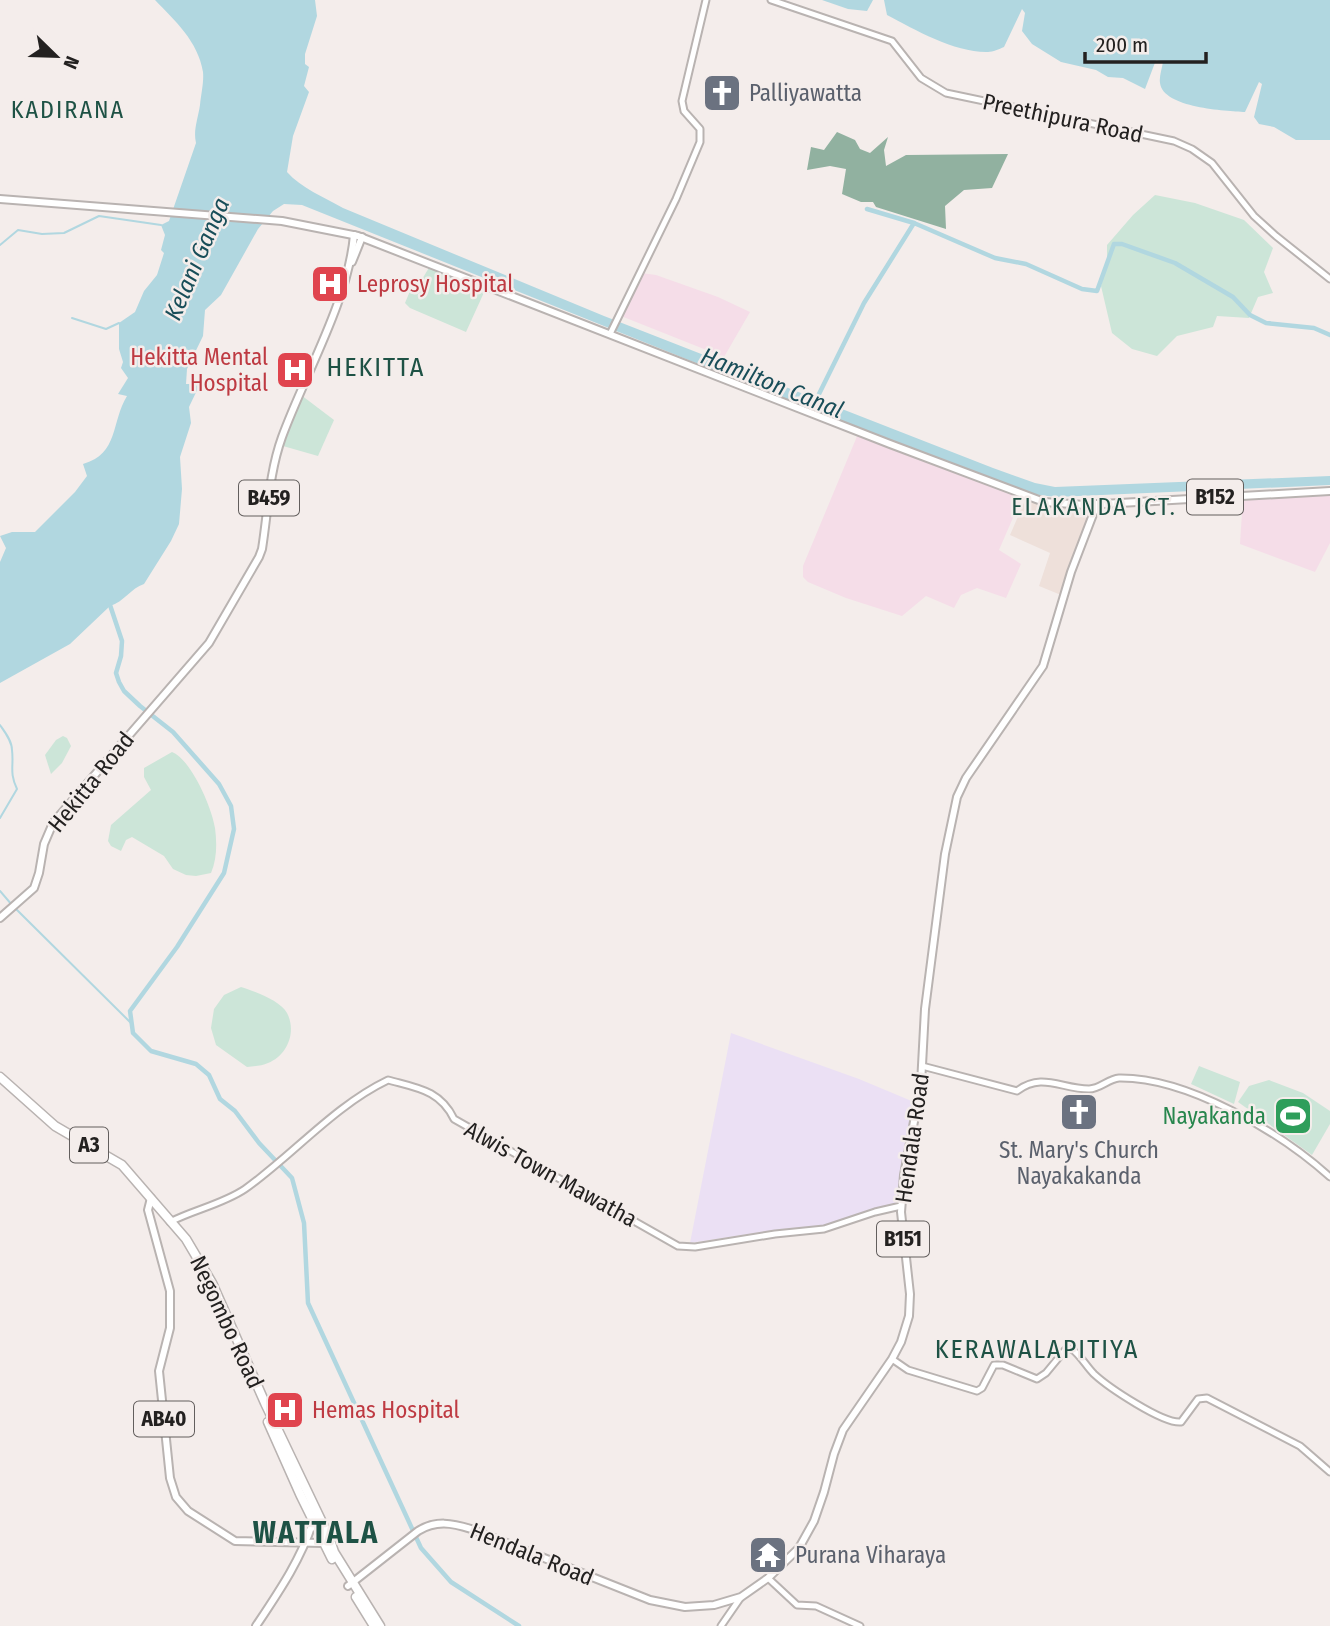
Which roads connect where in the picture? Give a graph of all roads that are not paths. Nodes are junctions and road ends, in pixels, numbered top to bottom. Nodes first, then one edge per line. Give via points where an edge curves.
1 (706, 0) edge
2 (771, 0) edge
3 (0, 199) edge
4 (358, 236) junction
5 (1330, 279) edge
6 (610, 334) junction
7 (1330, 491) edge
8 (1097, 504) junction
9 (1085, 505) junction
10 (1090, 523) junction
11 (0, 918) edge
12 (922, 1066) junction
13 (0, 1077) edge
14 (0, 1084) edge
15 (1330, 1177) edge
16 (150, 1199) junction
17 (901, 1206) junction
18 (169, 1222) junction
19 (892, 1359) junction
20 (1330, 1472) edge
21 (313, 1521) junction
22 (304, 1543) junction
23 (323, 1543) junction
24 (768, 1578) junction
25 (350, 1584) junction
26 (741, 1597) junction
27 (256, 1626) edge
28 (374, 1626) edge
29 (380, 1626) edge
30 (721, 1626) edge
31 (860, 1626) edge

1 - 6 street via 682,101 684,111 700,129 700,141
2 - 5 street, Preethipura Road via 892,41 921,78 946,93 1192,149 1212,163 1254,216
3 - 4 main road, B152 via 303,223
4 - 6 main road, B152
4 - 11 main road, Hekitta Road / B459 via 327,333 281,441 259,557 214,637 53,823 36,883
6 - 9 main road, B152 via 1024,495
7 - 8 main road, B152
8 - 9 main road, B152
8 - 10 main road, Hendala Road / B151
9 - 10 main road
10 - 12 main road, Hendala Road / B151 via 1043,666 957,797 929,967
12 - 15 street via 1017,1091 1029,1082 1043,1081 1092,1089 1115,1078 1168,1086 1233,1110
12 - 17 main road, Hendala Road / B151
13 - 16 highway, Negombo Road / A3 via 55,1126 122,1166
14 - 16 highway, Negombo Road / A3 via 56,1132 114,1165
16 - 18 highway, Negombo Road / A3
16 - 22 main road, AB40 via 148,1210 170,1291 170,1328 159,1371 176,1497 188,1511 235,1541
17 - 18 street, Alwis Town Mawatha via 824,1229 678,1246 454,1119 432,1094 388,1080 369,1090 242,1191
17 - 19 main road, Hendala Road / B151 via 910,1302
18 - 21 highway, Negombo Road / A3 via 218,1306
18 - 25 highway, Negombo Road / A3 via 192,1248 212,1283
19 - 20 street via 908,1370 974,1391 982,1388 993,1365 1037,1379 1065,1350 1072,1349 1108,1385 1167,1420 1181,1422 1198,1399 1207,1398 1300,1446
19 - 24 main road, Hendala Road / B151 via 843,1430 814,1521 799,1548
21 - 22 main road
21 - 23 highway, Negombo Road / A3
22 - 23 main road
22 - 27 main road
23 - 25 highway, Negombo Road / A3
24 - 26 main road, Hendala Road / B151
24 - 31 street via 797,1605 816,1606
25 - 26 main road, Hendala Road / B151 via 418,1531 429,1525 455,1524 650,1600 685,1607
25 - 28 highway, Negombo Road / A3
25 - 29 highway, Negombo Road / A3
26 - 30 street

